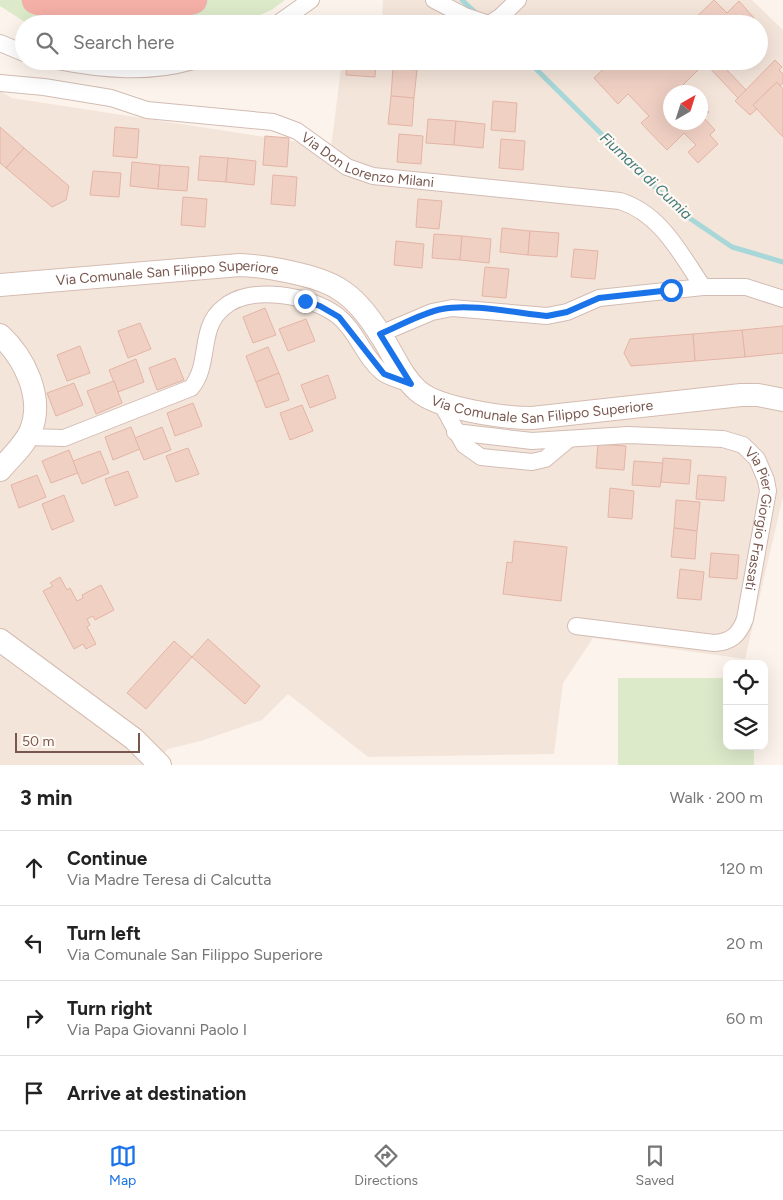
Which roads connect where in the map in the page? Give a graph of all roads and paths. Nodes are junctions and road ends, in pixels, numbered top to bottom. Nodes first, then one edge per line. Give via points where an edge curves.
1 (36, 0) edge
2 (110, 0) edge
3 (138, 0) edge
4 (193, 0) edge
5 (311, 0) edge
6 (434, 0) edge
7 (518, 0) edge
8 (290, 15) edge
9 (462, 15) edge
10 (502, 15) edge
11 (0, 43) edge
12 (15, 49) edge
13 (0, 83) edge
14 (0, 285) edge
15 (703, 287) junction
16 (783, 299) edge
17 (380, 334) junction
18 (0, 335) edge
19 (411, 384) junction
20 (783, 400) edge
21 (441, 403) junction
22 (27, 437) junction
23 (0, 470) edge
24 (576, 626) dead end
25 (0, 640) edge
26 (160, 765) edge

1 - 4 highway via 64,8 112,12 150,10
2 - 3 highway
5 - 8 street
6 - 9 street
7 - 10 street
11 - 12 street
13 - 15 street, Via Don Lorenzo Milani via 111,98 146,110 273,122 297,131 347,167 373,176 620,201 640,209 659,225
14 - 17 street, Via Comunale San Filippo Superiore via 252,266 330,284 350,297
15 - 16 street via 746,287
15 - 17 street via 599,298 567,312 547,316 442,309
17 - 19 street, Via Comunale San Filippo Superiore
18 - 22 street via 21,359 30,383 34,413
19 - 21 street, Via Comunale San Filippo Superiore via 420,393
19 - 22 street via 384,374 347,325 331,311 284,296 260,294 232,302 216,315 208,334 199,375 191,388 64,438
20 - 21 street, Via Comunale San Filippo Superiore via 742,395 518,418
21 - 24 street, Via Pier Giorgio Frassati via 455,432 532,441 645,435 734,441 758,459 768,490 744,619 741,629 730,640 714,643
22 - 23 street
25 - 26 street via 134,739

